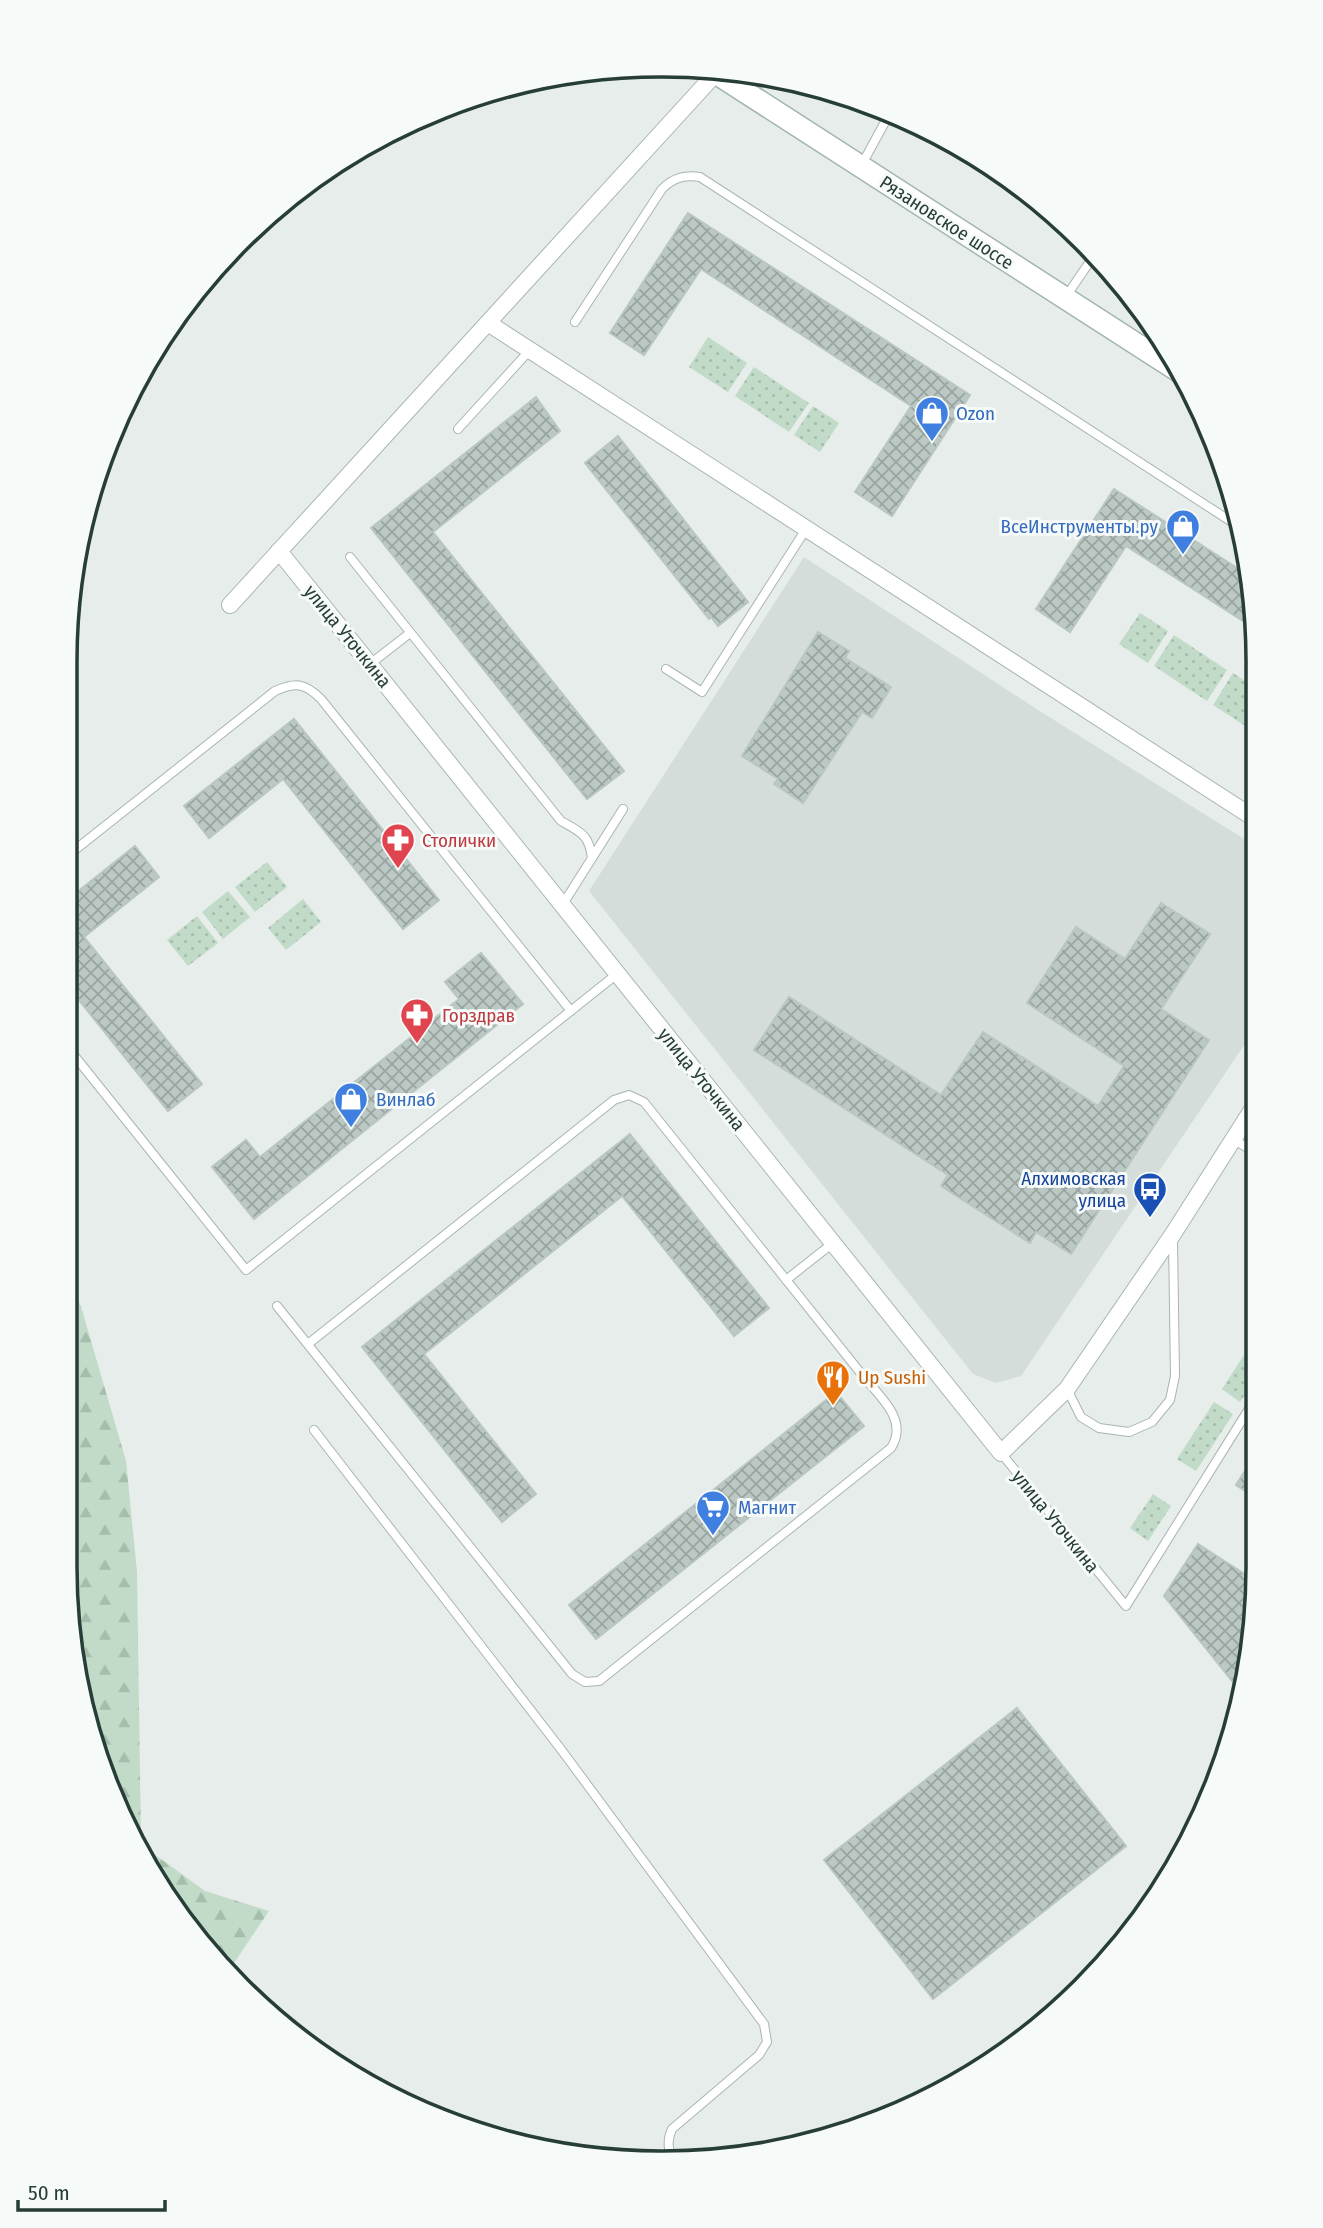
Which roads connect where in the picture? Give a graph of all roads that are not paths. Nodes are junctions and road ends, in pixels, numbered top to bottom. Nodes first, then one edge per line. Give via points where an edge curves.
1 (707, 79) edge
2 (730, 81) edge
3 (884, 121) edge
4 (861, 166) junction
5 (1089, 263) edge
6 (1065, 298) junction
7 (575, 322) dead end
8 (488, 323) junction
9 (530, 350) junction
10 (1163, 361) edge
11 (458, 429) dead end
12 (1228, 520) edge
13 (806, 529) junction
14 (279, 551) junction
15 (350, 557) dead end
16 (230, 605) dead end
17 (410, 633) junction
18 (370, 664) junction
19 (666, 669) dead end
20 (623, 809) dead end
21 (1246, 813) edge
22 (77, 848) edge
23 (592, 858) junction
24 (562, 904) junction
25 (618, 974) junction
26 (571, 1011) junction
27 (77, 1059) edge
28 (1246, 1119) edge
29 (1233, 1139) junction
30 (1246, 1147) edge
31 (1173, 1234) junction
32 (833, 1243) junction
33 (786, 1280) junction
34 (277, 1306) dead end
35 (307, 1344) junction
36 (1066, 1389) junction
37 (1246, 1414) edge
38 (314, 1430) dead end
39 (1001, 1452) junction
40 (669, 2151) edge

1 - 8 street
2 - 4 main road, Рязановское шоссе
3 - 4 lane
4 - 6 main road, Рязановское шоссе
5 - 6 lane
6 - 10 main road, Рязановское шоссе
7 - 12 lane via 662,189 682,176 700,177
8 - 9 street
8 - 14 street
9 - 11 lane
9 - 13 street
13 - 19 lane via 702,692
13 - 21 street
14 - 16 street
14 - 18 street, улица Уточкина
15 - 17 lane
17 - 18 lane
17 - 23 lane via 561,821 584,835
18 - 24 street, улица Уточкина
20 - 23 lane
22 - 26 lane via 275,691 289,685 311,689
23 - 24 lane
24 - 25 street, улица Уточкина
25 - 26 lane
25 - 32 street, улица Уточкина
26 - 27 lane via 246,1270
28 - 29 street
29 - 30 lane
29 - 31 street
31 - 36 street
31 - 36 lane via 1175,1376 1170,1399 1153,1422 1129,1432 1098,1428 1082,1417
32 - 33 lane
32 - 39 street, улица Уточкина
33 - 35 lane via 644,1102 624,1095
33 - 35 lane via 895,1416 896,1441 592,1683 572,1674
34 - 35 lane
36 - 39 street
37 - 39 lane, улица Уточкина via 1126,1606
38 - 40 lane via 560,1748 764,2024 766,2042 759,2055 672,2129

